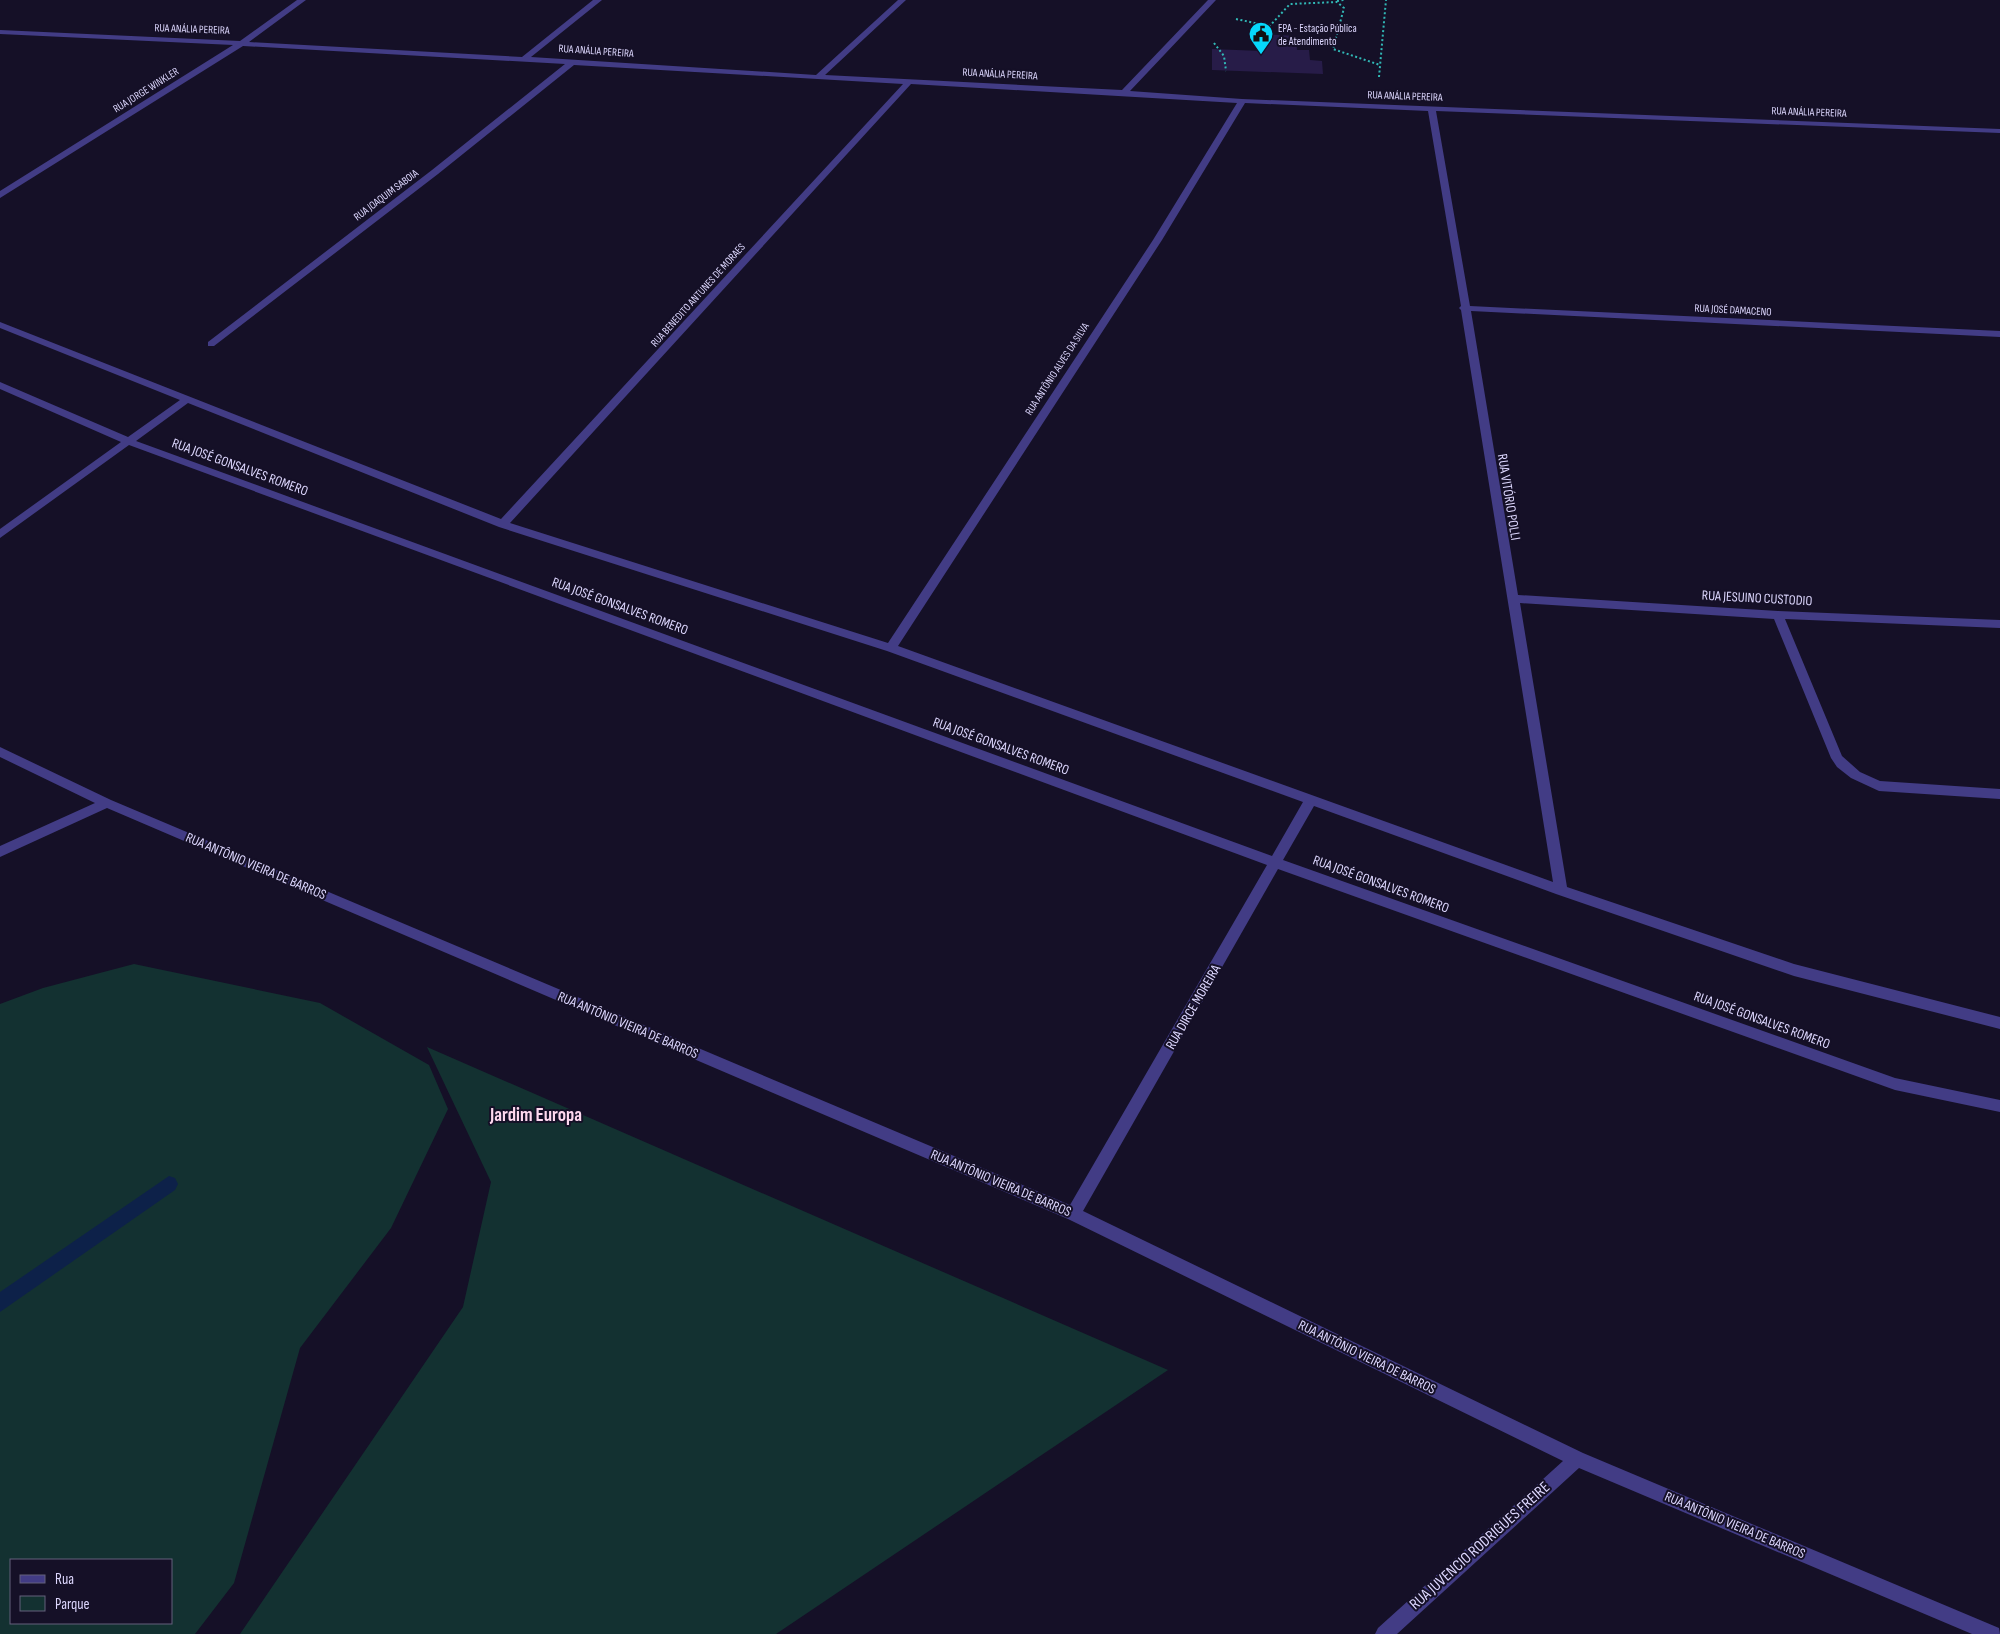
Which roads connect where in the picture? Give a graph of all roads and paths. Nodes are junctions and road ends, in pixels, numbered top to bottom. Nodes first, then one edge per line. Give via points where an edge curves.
1 (302, 0) edge
2 (598, 0) edge
3 (902, 0) edge
4 (1212, 0) edge
5 (1303, 0) edge
6 (1344, 0) edge
7 (1386, 0) edge
8 (1337, 1) edge
9 (1310, 3) junction
10 (1195, 18) junction
11 (1200, 25) junction
12 (1269, 26) junction
13 (1266, 30) dead end
14 (0, 32) edge
15 (242, 43) junction
16 (526, 58) junction
17 (574, 61) junction
18 (1380, 65) junction
19 (818, 77) junction
20 (1379, 80) dead end
21 (909, 82) junction
22 (1125, 91) junction
23 (1247, 101) junction
24 (1431, 108) junction
25 (2000, 132) edge
26 (0, 195) edge
27 (1464, 308) junction
28 (0, 326) edge
29 (2000, 334) edge
30 (211, 344) dead end
31 (0, 385) edge
32 (187, 399) junction
33 (130, 442) junction
34 (503, 524) junction
35 (0, 534) edge
36 (1512, 599) junction
37 (1778, 615) junction
38 (2000, 624) edge
39 (891, 648) junction
40 (0, 752) edge
41 (2000, 794) edge
42 (1311, 800) junction
43 (107, 803) junction
44 (0, 852) edge
45 (1277, 863) junction
46 (1561, 890) junction
47 (2000, 1023) edge
48 (2000, 1106) edge
49 (1073, 1214) junction
50 (1577, 1459) junction
51 (1384, 1634) edge
52 (1994, 1634) edge

1 - 15 street, RUA JORGE WINKLER
2 - 16 street
3 - 19 street
4 - 10 street
5 - 9 path
6 - 8 path
7 - 18 path
8 - 9 path
8 - 18 path via 1344,8 1333,49
9 - 12 path via 1290,4
10 - 11 path
10 - 22 street
11 - 12 path via 1211,14
11 - 23 path via 1224,56 1227,76
12 - 13 path
14 - 15 street, RUA ANÁLIA PEREIRA
15 - 16 street, RUA ANÁLIA PEREIRA
15 - 26 street, RUA JORGE WINKLER
16 - 17 street, RUA ANÁLIA PEREIRA
17 - 19 street, RUA ANÁLIA PEREIRA
17 - 30 street, RUA JOAQUIM SABOIA
18 - 20 path
19 - 21 street, RUA ANÁLIA PEREIRA
21 - 22 street, RUA ANÁLIA PEREIRA
21 - 34 street, RUA BENEDITO ANTUNES DE MORAES
22 - 23 street, RUA ANÁLIA PEREIRA
23 - 24 street, RUA ANÁLIA PEREIRA
23 - 39 street, RUA ANTÔNIO ALVES DA SILVA
24 - 25 street, RUA ANÁLIA PEREIRA
24 - 27 street, RUA VITÓRIO POLLI
27 - 29 street, RUA JOSÉ DAMACENO
27 - 36 street, RUA VITÓRIO POLLI
28 - 32 street
31 - 33 street, RUA JOSÉ GONSALVES ROMERO
32 - 33 street
32 - 34 street
33 - 35 street
33 - 45 street, RUA JOSÉ GONSALVES ROMERO
34 - 39 street
36 - 37 street, RUA JESUINO CUSTODIO
36 - 46 street, RUA VITÓRIO POLLI
37 - 38 street, RUA JESUINO CUSTODIO
37 - 41 street via 1837,758 1847,771 1879,786
39 - 42 street
40 - 43 street, RUA ANTÔNIO VIEIRA DE BARROS
42 - 45 street, RUA DIRCE MOREIRA
42 - 46 street
43 - 44 street
43 - 49 street, RUA ANTÔNIO VIEIRA DE BARROS
45 - 48 street, RUA JOSÉ GONSALVES ROMERO via 1895,1084
45 - 49 street, RUA DIRCE MOREIRA
46 - 47 street via 1794,970
49 - 50 street, RUA ANTÔNIO VIEIRA DE BARROS
50 - 51 street, RUA JUVENCIO RODRIGUES FREIRE
50 - 52 street, RUA ANTÔNIO VIEIRA DE BARROS

